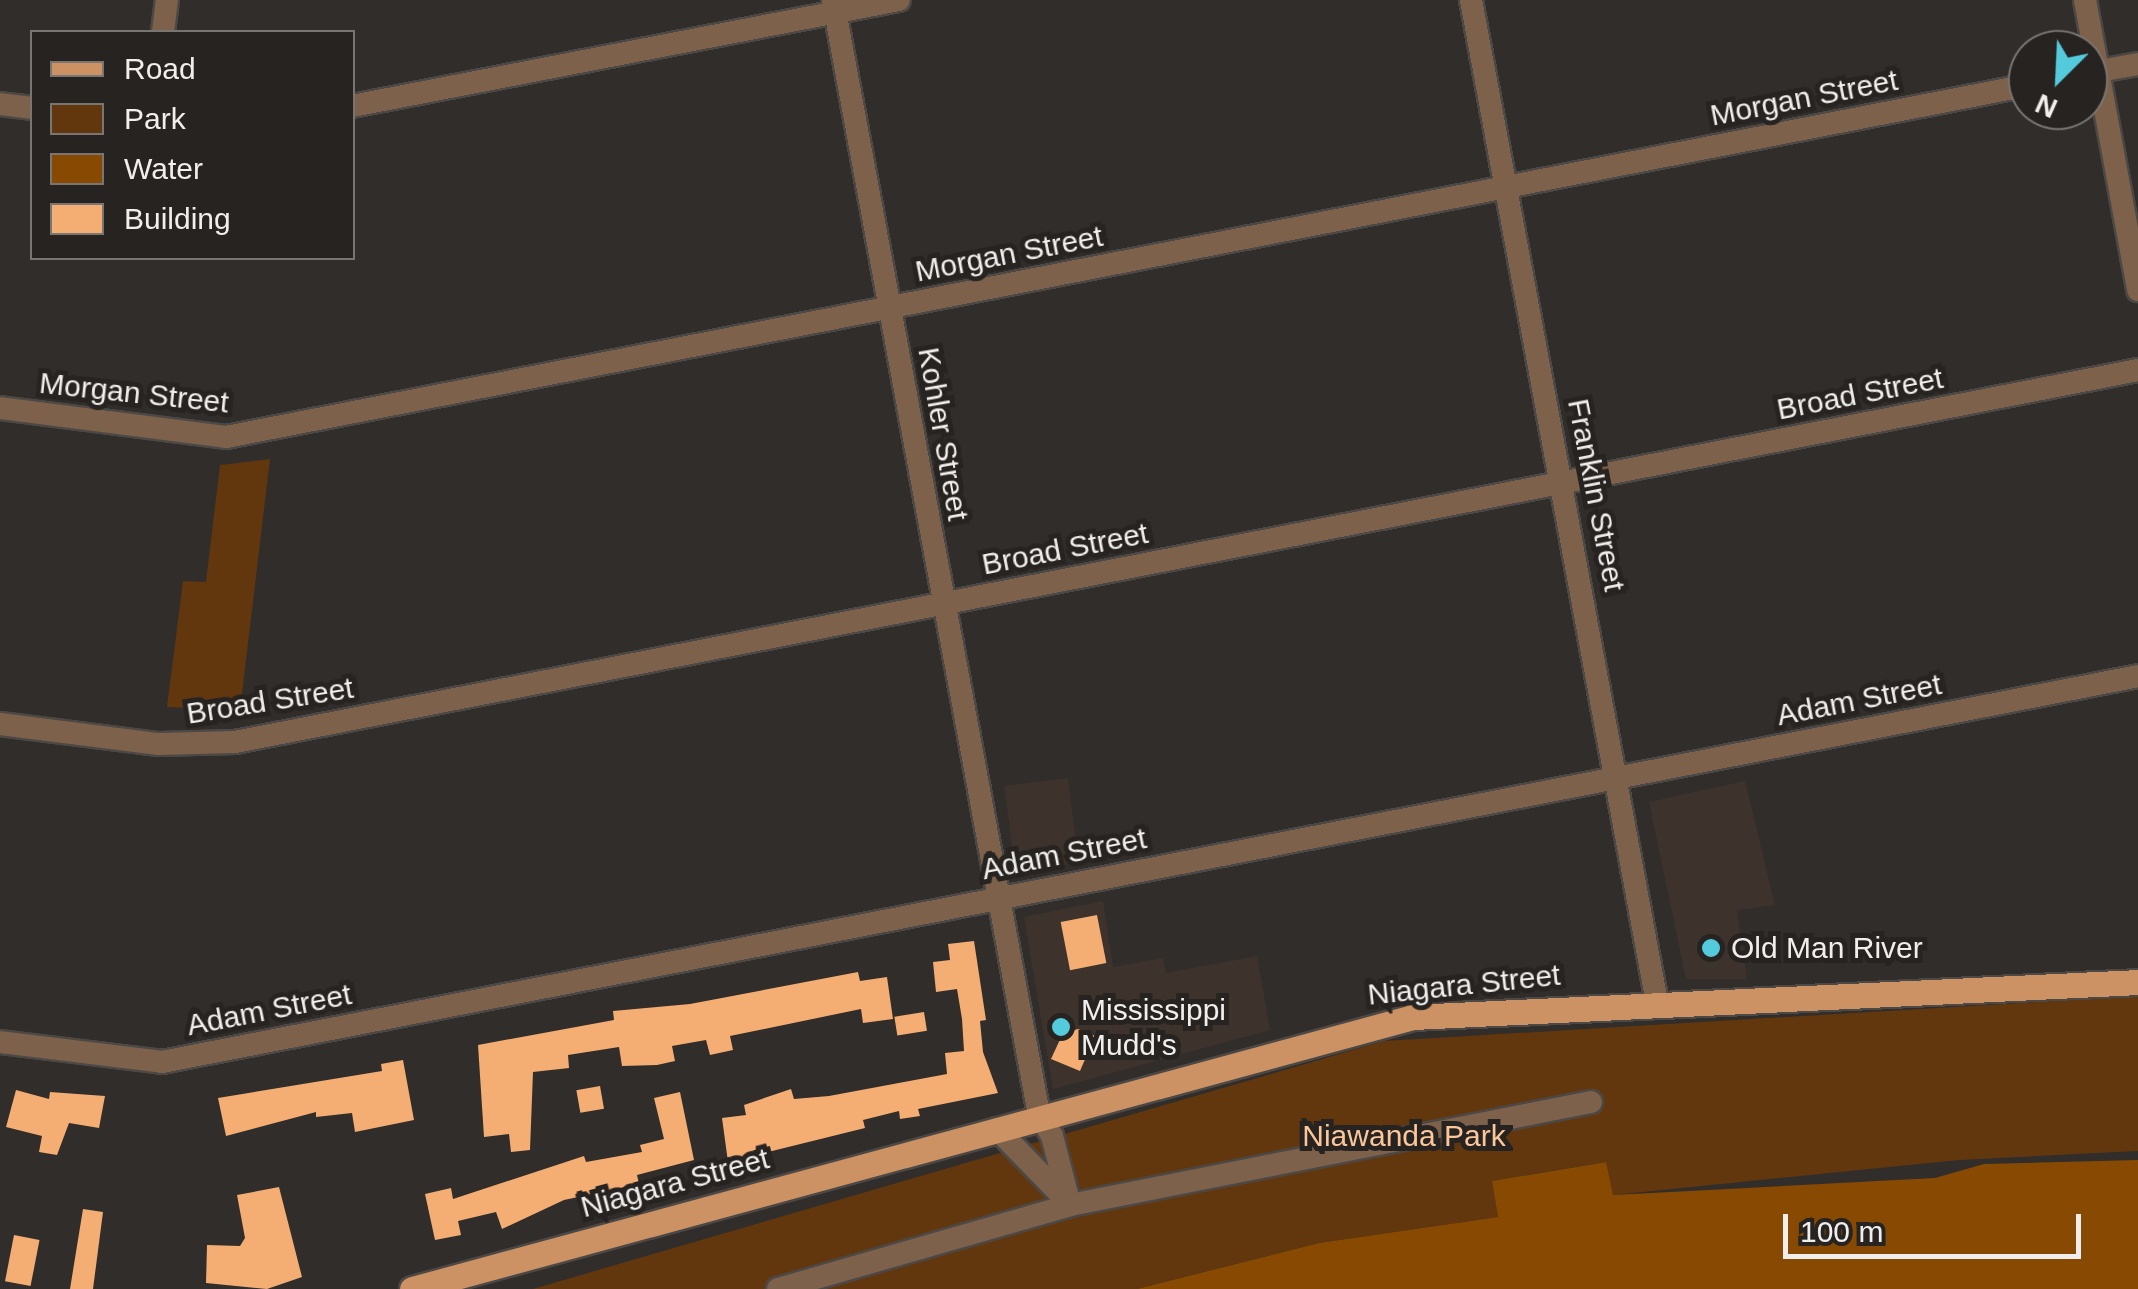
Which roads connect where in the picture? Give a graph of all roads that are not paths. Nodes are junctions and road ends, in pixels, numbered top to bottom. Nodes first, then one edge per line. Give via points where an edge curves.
1 (167, 0) edge
2 (899, 0) edge
3 (1472, 0) edge
4 (2086, 0) edge
5 (834, 6) edge
6 (162, 30) edge
7 (2089, 30) edge
8 (2138, 64) edge
9 (2108, 69) edge
10 (2008, 89) edge
11 (0, 104) edge
12 (355, 105) edge
13 (30, 108) edge
14 (2106, 130) edge
15 (1508, 187) junction
16 (2138, 290) edge
17 (890, 308) junction
18 (2138, 370) edge
19 (0, 408) edge
20 (1563, 482) junction
21 (944, 603) junction
22 (2138, 676) edge
23 (0, 724) edge
24 (1618, 778) junction
25 (999, 898) junction
26 (2138, 982) edge
27 (1657, 1002) junction
28 (0, 1042) edge
29 (1592, 1102) dead end
30 (1039, 1115) junction
31 (996, 1130) junction
32 (1070, 1205) junction
33 (412, 1289) edge
34 (778, 1289) edge

1 - 6 street
2 - 5 street
3 - 15 street, Franklin Street
4 - 7 street
5 - 12 street
5 - 17 street, Kohler Street
8 - 9 street
10 - 15 street, Morgan Street
11 - 13 street
14 - 16 street
15 - 17 street, Morgan Street
15 - 20 street, Franklin Street
17 - 19 street, Morgan Street via 226,437
17 - 21 street, Kohler Street
18 - 20 street, Broad Street
20 - 21 street, Broad Street
20 - 24 street, Franklin Street
21 - 23 street, Broad Street via 235,742 159,744
21 - 25 street, Kohler Street
22 - 24 street, Adam Street
24 - 25 street, Adam Street
24 - 27 street, Franklin Street
25 - 28 street, Adam Street via 162,1062
25 - 30 street, Kohler Street
26 - 27 main road, Niagara Street
27 - 30 main road, Niagara Street via 1456,1012 1380,1023
29 - 32 street
30 - 31 main road, Niagara Street
30 - 32 street, Kohler Street via 1052,1136
31 - 32 street
31 - 33 main road, Niagara Street
32 - 34 street

